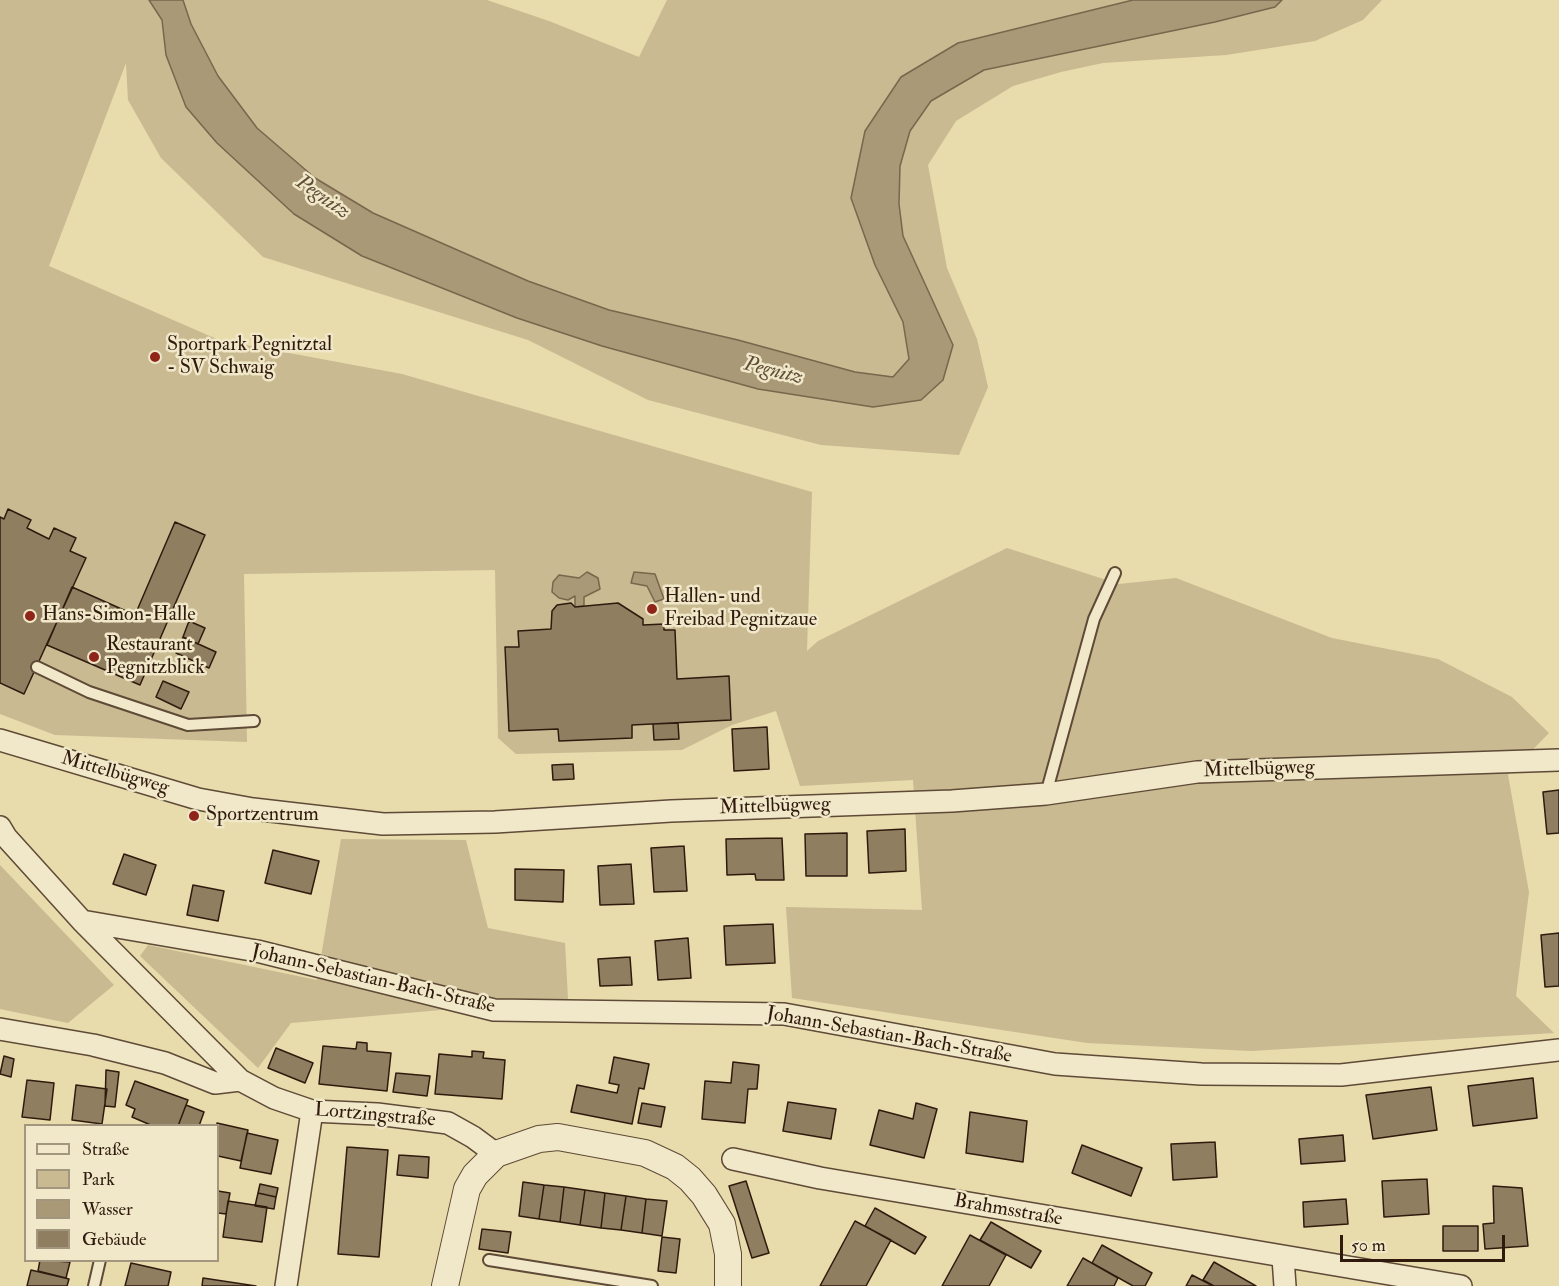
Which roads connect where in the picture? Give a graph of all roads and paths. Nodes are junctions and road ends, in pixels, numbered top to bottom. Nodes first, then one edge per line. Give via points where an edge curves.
1 (1115, 573) dead end
2 (37, 667) dead end
3 (254, 721) dead end
4 (0, 740) edge
5 (1559, 760) edge
6 (1046, 794) junction
7 (0, 827) edge
8 (82, 921) junction
9 (0, 1029) edge
10 (1559, 1050) edge
11 (240, 1080) junction
12 (312, 1111) junction
13 (496, 1155) junction
14 (733, 1159) dead end
15 (1283, 1257) junction
16 (489, 1260) dead end
17 (100, 1262) edge
18 (94, 1286) edge
19 (286, 1286) edge
20 (445, 1286) edge
21 (652, 1286) edge
22 (728, 1286) edge
23 (1285, 1286) edge
24 (1461, 1286) edge

1 - 6 lane via 1094,619
2 - 3 lane via 89,692 188,725
4 - 6 street, Mittelbügweg via 198,799 383,824 495,822
5 - 6 street, Mittelbügweg via 1197,772
7 - 8 street, Lortzingstraße
8 - 10 street, Johann-Sebastian-Bach-Straße via 257,951 494,1010 784,1014 1055,1064 1201,1074 1341,1075
8 - 11 street, Lortzingstraße
9 - 11 street via 165,1063 215,1083
11 - 12 street, Lortzingstraße via 274,1098
12 - 13 street, Lortzingstraße via 448,1123
12 - 19 street
13 - 20 street via 467,1188
13 - 22 street via 528,1142 558,1137 645,1153 675,1167 704,1195 722,1224 728,1254
14 - 15 street, Brahmsstraße via 820,1179
15 - 23 street
15 - 24 street, Brahmsstraße
16 - 21 lane
17 - 18 lane

